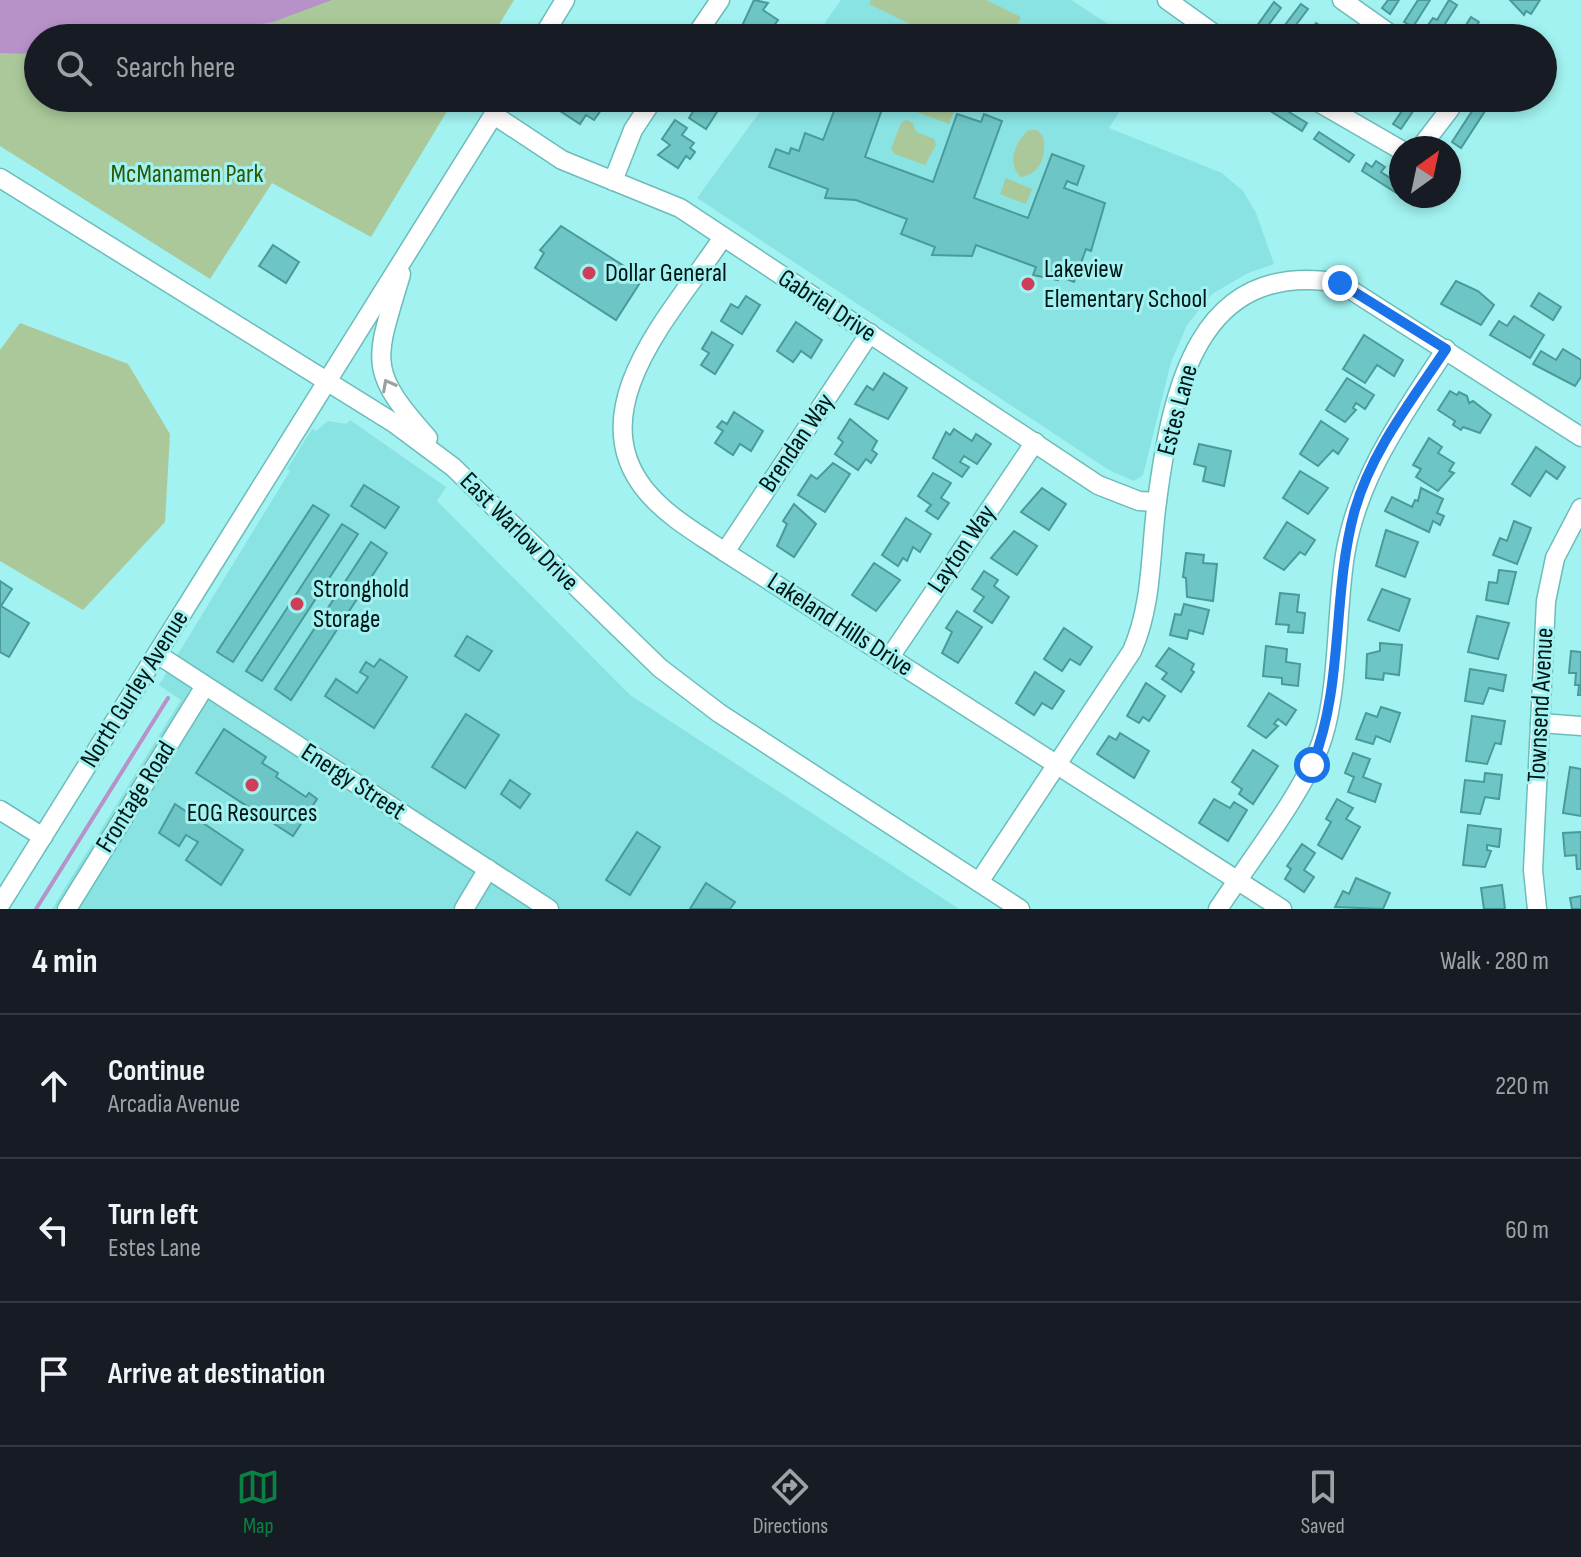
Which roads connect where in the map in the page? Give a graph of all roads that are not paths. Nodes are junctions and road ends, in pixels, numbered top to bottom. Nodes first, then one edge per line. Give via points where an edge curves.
1 (565, 0) edge
2 (720, 0) edge
3 (1167, 0) edge
4 (1342, 0) edge
5 (550, 24) edge
6 (704, 24) edge
7 (1200, 24) edge
8 (1376, 24) edge
9 (496, 112) edge
10 (645, 112) edge
11 (1335, 112) edge
12 (1448, 112) edge
13 (494, 115) junction
14 (1429, 136) edge
15 (1389, 143) edge
16 (0, 178) edge
17 (613, 181) junction
18 (723, 237) junction
19 (407, 252) junction
20 (870, 333) junction
21 (1446, 349) junction
22 (326, 380) junction
23 (1581, 437) edge
24 (1035, 442) junction
25 (453, 467) junction
26 (1157, 502) junction
27 (1581, 508) edge
28 (725, 552) junction
29 (157, 654) junction
30 (890, 657) junction
31 (205, 686) junction
32 (1540, 723) junction
33 (1581, 726) edge
34 (1056, 765) junction
35 (0, 810) edge
36 (43, 837) junction
37 (488, 869) junction
38 (979, 882) junction
39 (1236, 882) junction
40 (0, 905) edge
41 (67, 909) edge
42 (464, 909) edge
43 (549, 909) edge
44 (1020, 909) edge
45 (1218, 909) edge
46 (1282, 909) edge
47 (1537, 909) edge

1 - 5 street
2 - 6 street
3 - 7 street
4 - 8 street
9 - 13 street
10 - 17 street
11 - 15 street
12 - 14 street
13 - 17 street, Gabriel Drive via 562,160
13 - 19 street
16 - 22 street, East Warlow Drive
17 - 18 street, Gabriel Drive via 680,208
18 - 20 street, Gabriel Drive
18 - 28 street, Lakeland Hills Drive via 640,360 625,394 622,428 628,461 645,491
19 - 22 street
25 -> 19 street via 408,416 381,373 381,345
20 - 24 street, Gabriel Drive
20 - 28 street, Brendan Way
21 - 23 street, Estes Lane
21 - 26 street, Estes Lane via 1340,283 1305,277 1271,284 1233,301 1208,325 1194,350
21 - 39 street via 1386,441 1354,512 1324,736 1312,765
22 - 25 street, East Warlow Drive
22 - 29 street, North Gurley Avenue
24 - 26 street, Gabriel Drive via 1098,485 1139,501
24 - 30 street, Layton Way
25 - 38 street, East Warlow Drive via 660,668 719,713
26 - 34 street, Estes Lane via 1145,622 1132,651
27 - 32 street, Townsend Avenue via 1555,558 1546,601
28 - 30 street, Lakeland Hills Drive
29 - 31 street, Energy Street
29 - 36 street, North Gurley Avenue
30 - 34 street, Lakeland Hills Drive
31 - 37 street, Energy Street
31 - 41 street, Frontage Road
32 - 33 street
32 - 47 street, Townsend Avenue via 1533,870
34 - 38 street, Estes Lane
34 - 39 street, Lakeland Hills Drive
35 - 36 street
36 - 40 street, North Gurley Avenue
37 - 42 street
37 - 43 street, Energy Street
38 - 44 street, East Warlow Drive
39 - 45 street
39 - 46 street, Lakeland Hills Drive

